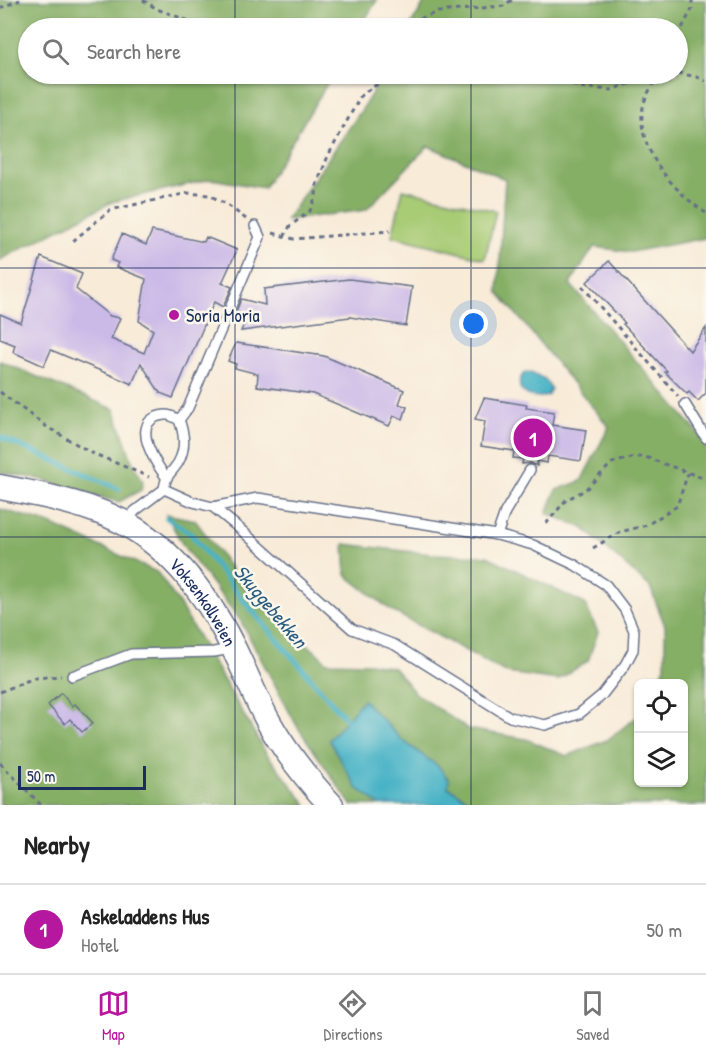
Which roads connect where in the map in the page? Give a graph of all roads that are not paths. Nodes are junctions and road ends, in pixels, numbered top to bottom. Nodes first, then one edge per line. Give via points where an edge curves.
1 (255, 226) road end
2 (686, 404) road end
3 (179, 420) junction
4 (706, 438) edge
5 (530, 470) dead end
6 (165, 483) junction
7 (0, 487) edge
8 (213, 507) junction
9 (125, 523) junction
10 (497, 535) junction
11 (234, 648) junction
12 (72, 676) road end
13 (331, 805) edge

1 - 3 lane via 261,237 188,408
2 - 4 lane
3 - 6 lane via 183,452
3 - 6 lane via 165,415 152,419 147,426 149,449
5 - 10 lane via 505,512
6 - 8 lane via 193,502
6 - 9 lane
7 - 9 street, Voksenkollveien via 68,502
8 - 10 lane via 258,498
8 - 10 lane via 352,629 395,645 510,717 545,725 579,714 602,694 633,650 633,631 626,610 606,585 575,565 533,545
9 - 11 street, Voksenkollveien via 153,542 191,581
11 - 12 lane via 131,654
11 - 13 street, Voksenkollveien via 277,736

